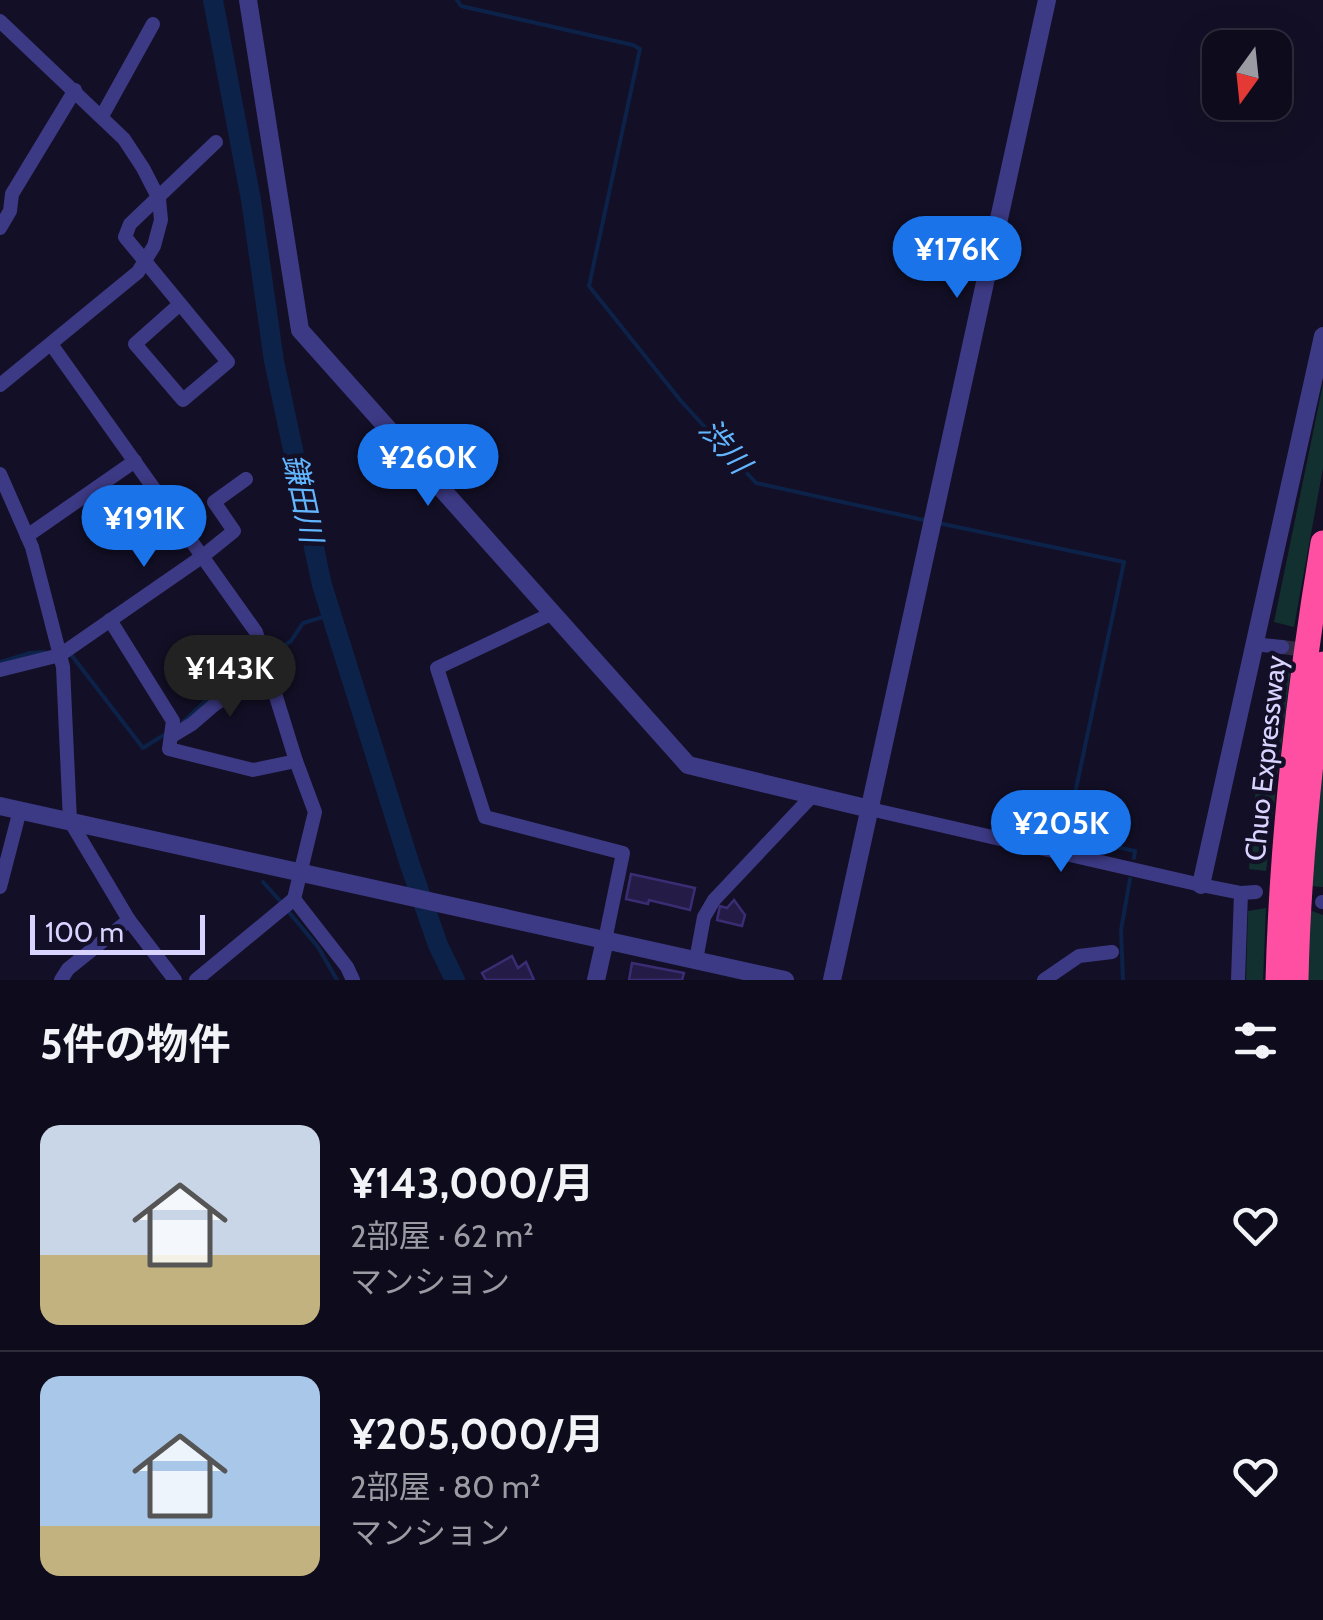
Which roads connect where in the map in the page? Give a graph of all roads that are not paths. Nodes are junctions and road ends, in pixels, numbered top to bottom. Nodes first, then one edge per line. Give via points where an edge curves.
1 (248, 0) edge
2 (1047, 0) edge
3 (0, 21) edge
4 (153, 24) dead end
5 (75, 90) junction
6 (102, 116) junction
7 (216, 142) dead end
8 (158, 197) junction
9 (0, 228) edge
10 (146, 262) junction
11 (180, 304) junction
12 (1323, 336) edge
13 (50, 344) junction
14 (0, 385) edge
15 (134, 460) junction
16 (0, 474) edge
17 (246, 479) dead end
18 (27, 536) junction
19 (1323, 542) edge
20 (203, 556) junction
21 (553, 614) junction
22 (110, 620) junction
23 (1254, 644) junction
24 (1282, 647) tunnel mouth
25 (60, 655) junction
26 (1323, 664) edge
27 (0, 670) edge
28 (266, 670) junction
29 (172, 736) junction
30 (296, 762) junction
31 (813, 795) junction
32 (0, 806) edge
33 (870, 808) junction
34 (20, 810) junction
35 (70, 821) junction
36 (300, 872) junction
37 (1202, 885) junction
38 (0, 887) edge
39 (294, 900) junction
40 (130, 920) junction
41 (605, 940) junction
42 (1112, 952) dead end
43 (696, 960) junction
44 (1065, 974) edge
45 (61, 980) edge
46 (175, 980) edge
47 (196, 980) edge
48 (354, 980) edge
49 (596, 980) edge
50 (785, 980) edge
51 (832, 980) edge
52 (1044, 980) edge
53 (1238, 980) edge
54 (1278, 980) edge
55 (1296, 980) edge

1 - 21 street via 300,330
2 - 33 street
3 - 5 street
4 - 6 street
5 - 6 street
5 - 9 street via 12,194
6 - 8 street via 124,138
7 - 8 street
8 - 10 street via 161,220
8 - 10 street via 125,237
10 - 11 street
10 - 13 street
11 - 11 street via 135,344 183,400 228,362
12 - 23 street
13 - 14 street
13 - 15 street
15 - 18 street
15 - 20 street
16 - 18 street
17 - 20 street via 214,502 234,531
18 - 25 street
19 - 54 highway, Chuo Expressway via 1290,778
20 - 22 street
20 - 28 street via 256,632
21 - 31 street via 688,765
21 - 41 street via 437,668 485,817 623,853
22 - 25 street
22 - 29 street via 174,721
23 - 24 street
23 - 37 street
25 - 27 street
25 - 35 street
26 - 55 highway, Chuo Expressway
28 - 29 street
28 - 30 street
29 - 30 street via 169,749 253,770
30 - 36 street via 315,812
31 - 33 street
31 - 43 street via 714,900
32 - 34 street
33 - 37 street
33 - 51 street
34 - 35 street
34 - 38 street
35 - 36 street
35 - 40 street
36 - 39 street
36 - 41 street
37 - 53 street via 1249,892
39 - 47 street
39 - 48 street
40 - 45 street
40 - 46 street
41 - 43 street
41 - 49 street
42 - 44 street via 1080,956
43 - 50 street
44 - 52 street

